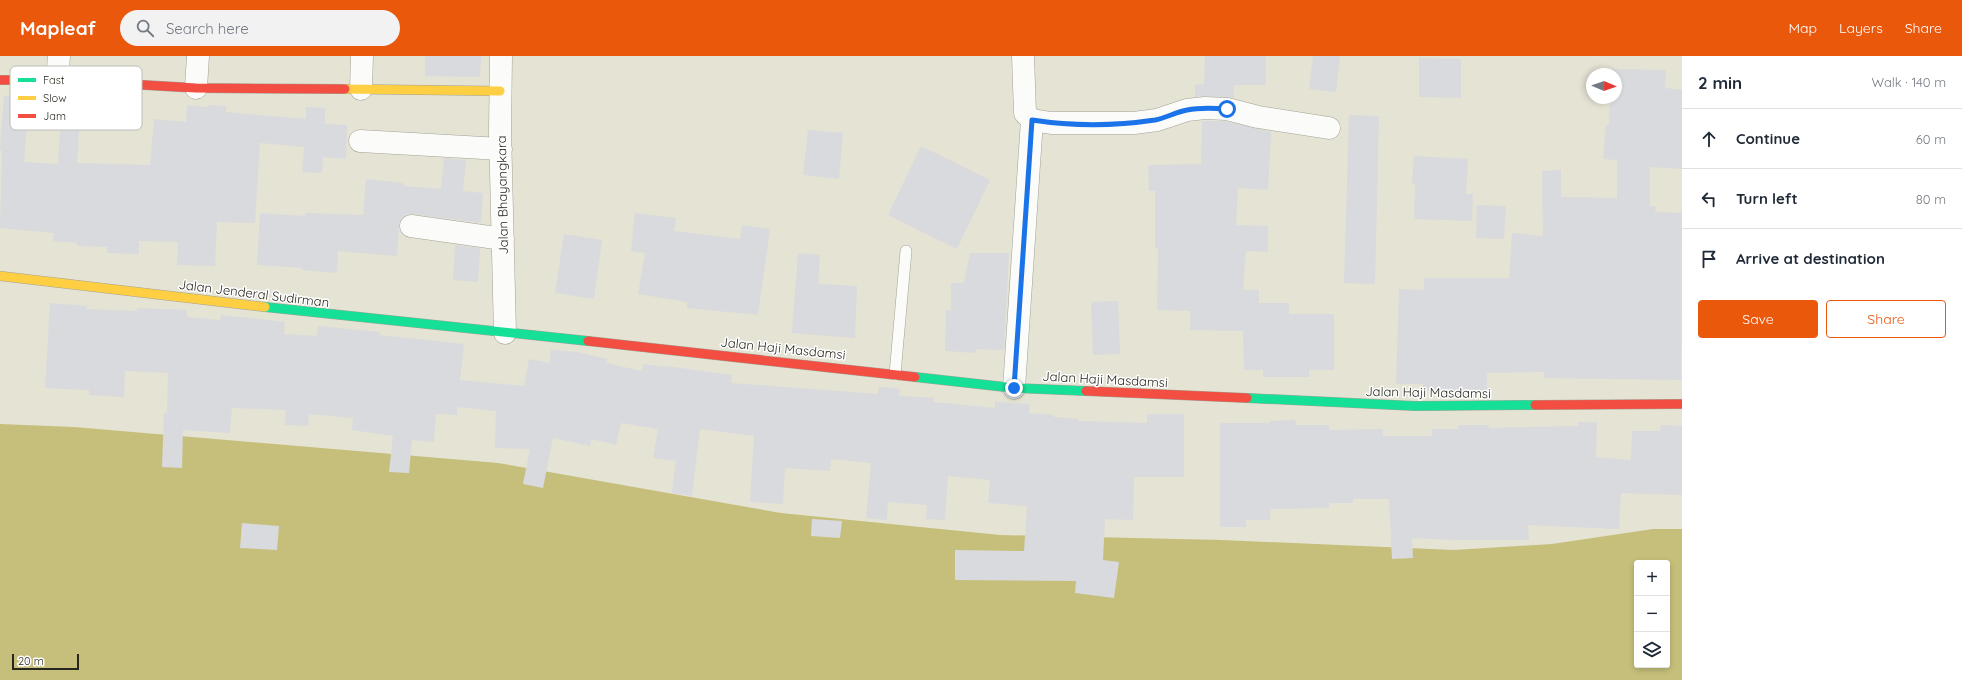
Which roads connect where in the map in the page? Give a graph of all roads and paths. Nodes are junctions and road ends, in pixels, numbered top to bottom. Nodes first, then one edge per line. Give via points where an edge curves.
1 (60, 56) edge
2 (198, 56) edge
3 (362, 56) edge
4 (501, 56) edge
5 (1023, 56) edge
6 (59, 66) edge
7 (142, 85) edge
8 (196, 88) junction
9 (360, 89) junction
10 (500, 90) junction
11 (1032, 120) junction
12 (1329, 128) dead end
13 (360, 141) dead end
14 (501, 149) junction
15 (411, 226) dead end
16 (503, 239) junction
17 (906, 251) dead end
18 (0, 276) edge
19 (505, 334) junction
20 (895, 374) junction
21 (1014, 388) junction
22 (1682, 404) edge

1 - 6 street
2 - 8 street
3 - 9 street
4 - 10 street, Jalan Bhayangkara
5 - 11 street via 1025,113
7 - 8 main road
8 - 9 main road
9 - 10 main road
10 - 14 street, Jalan Bhayangkara
11 - 12 street via 1051,123 1134,123 1204,108 1227,109 1258,117
11 - 21 street
13 - 14 street
14 - 16 street, Jalan Bhayangkara
15 - 16 street
16 - 19 street, Jalan Bhayangkara
17 - 20 lane
18 - 19 main road, Jalan Jenderal Sudirman
19 - 20 main road, Jalan Haji Masdamsi
20 - 21 main road, Jalan Haji Masdamsi
21 - 22 main road, Jalan Haji Masdamsi via 1415,406

